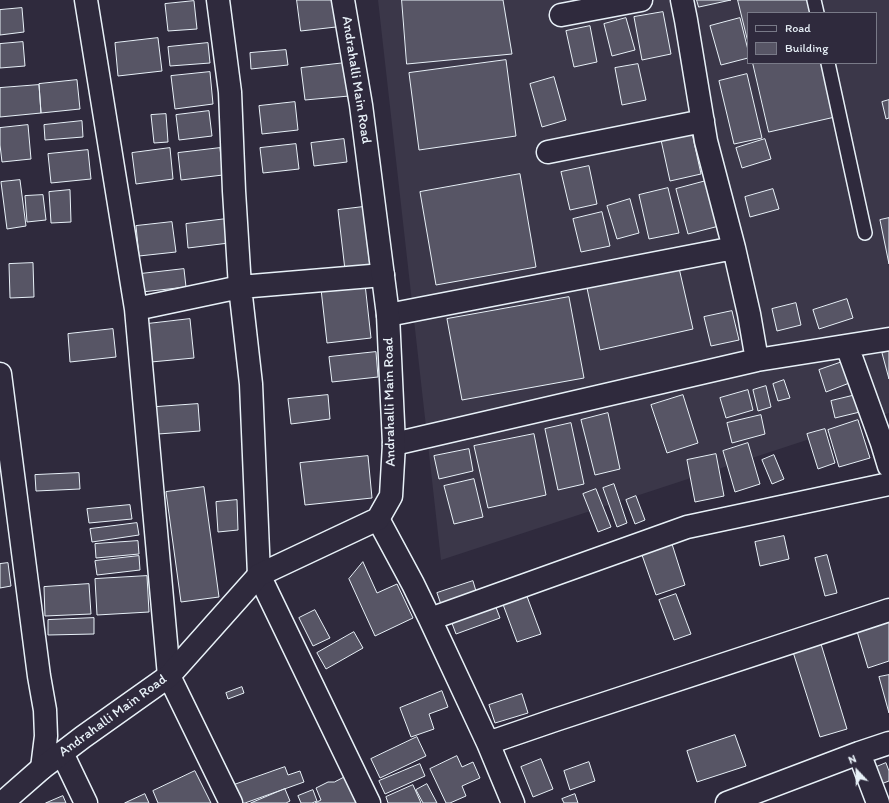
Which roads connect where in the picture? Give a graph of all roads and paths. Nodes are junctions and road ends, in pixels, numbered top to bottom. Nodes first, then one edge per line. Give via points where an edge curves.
1 (86, 0) edge
2 (218, 0) edge
3 (343, 0) edge
4 (641, 0) edge
5 (682, 0) edge
6 (814, 0) edge
7 (817, 12) edge
8 (561, 15) dead end
9 (828, 64) edge
10 (703, 121) junction
11 (548, 152) dead end
12 (865, 233) dead end
13 (734, 248) junction
14 (383, 275) junction
15 (240, 287) junction
16 (136, 309) junction
17 (388, 315) junction
18 (889, 339) edge
19 (847, 346) junction
20 (757, 360) junction
21 (0, 374) edge
22 (394, 444) junction
23 (889, 466) edge
24 (889, 484) edge
25 (378, 519) junction
26 (259, 575) junction
27 (889, 610) edge
28 (430, 619) junction
29 (169, 676) junction
30 (488, 743) junction
31 (889, 743) edge
32 (62, 753) junction
33 (859, 753) junction
34 (42, 768) junction
35 (2, 803) edge
36 (86, 803) edge
37 (231, 803) edge
38 (369, 803) edge
39 (512, 803) edge
40 (728, 803) edge
41 (878, 803) edge

1 - 16 street
2 - 15 street via 230,92
3 - 14 street, Andrahalli Main Road via 361,105
4 - 8 street
5 - 10 street
6 - 7 lane
9 - 12 lane
10 - 11 street
10 - 13 street via 706,142
13 - 17 street
13 - 20 street
14 - 15 street
14 - 17 street, Andrahalli Main Road
15 - 16 street
15 - 26 street via 251,384
16 - 29 street
17 - 22 street, Andrahalli Main Road
18 - 19 street
19 - 20 street
19 - 23 street
20 - 22 street
21 - 34 street via 45,710 46,736
22 - 25 street, Andrahalli Main Road via 391,496
24 - 28 street via 687,527
25 - 26 street, Andrahalli Main Road
25 - 28 street
26 - 29 street, Andrahalli Main Road
26 - 38 street
27 - 30 street
28 - 30 street
29 - 32 street, Andrahalli Main Road
29 - 37 street
30 - 39 street
31 - 33 street
32 - 34 street, Andrahalli Main Road
32 - 36 street
33 - 40 street
33 - 41 street
34 - 35 street, Andrahalli Main Road

